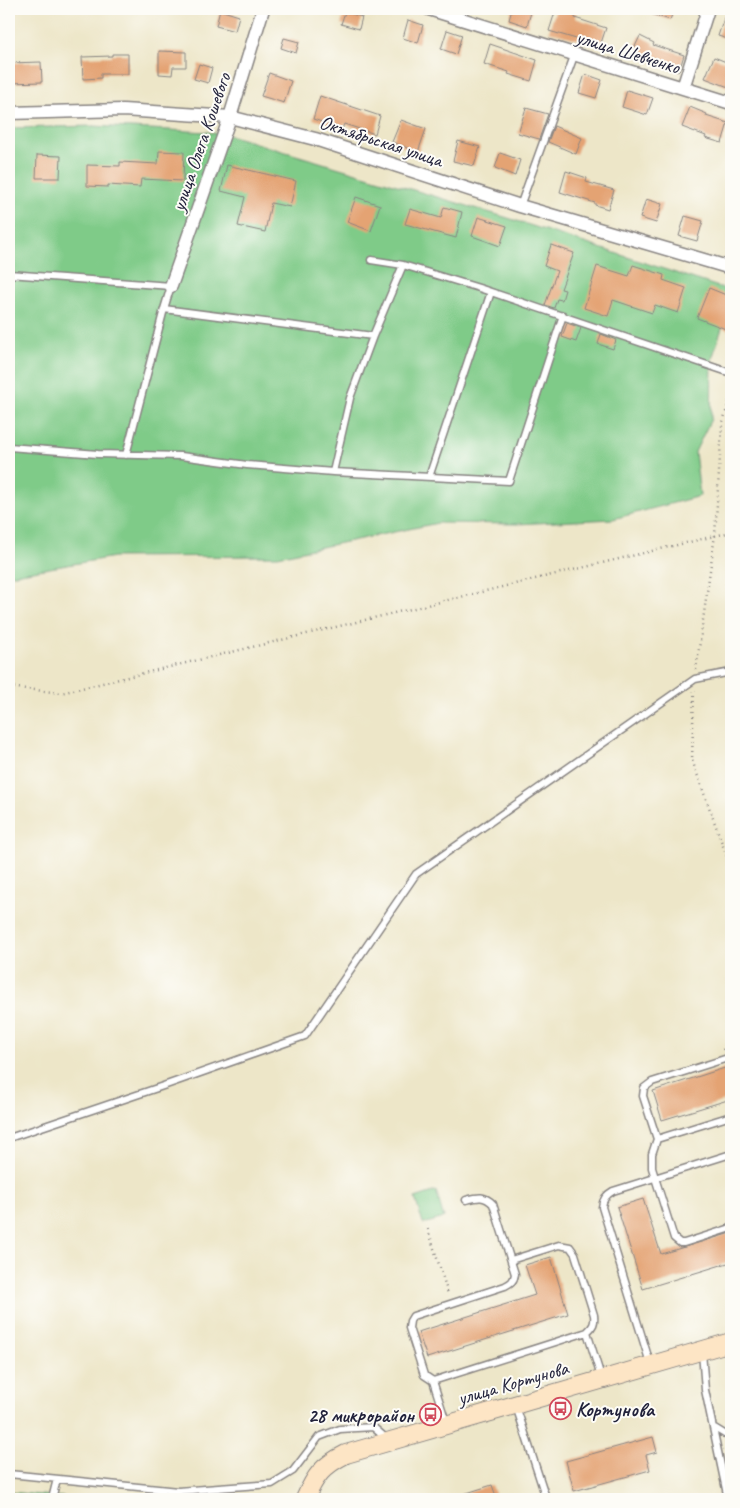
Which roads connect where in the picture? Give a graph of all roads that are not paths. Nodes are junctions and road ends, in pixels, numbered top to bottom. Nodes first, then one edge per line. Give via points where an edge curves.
1 (263, 9) edge
2 (428, 9) edge
3 (708, 9) edge
4 (451, 12) edge
5 (574, 56) junction
6 (683, 88) junction
7 (731, 103) edge
8 (9, 113) edge
9 (230, 117) junction
10 (520, 206) junction
11 (371, 260) dead end
12 (403, 265) junction
13 (731, 268) edge
14 (9, 274) edge
15 (171, 286) junction
16 (491, 292) junction
17 (164, 309) junction
18 (563, 315) junction
19 (373, 336) junction
20 (731, 373) edge
21 (9, 447) edge
22 (126, 455) junction
23 (333, 472) junction
24 (429, 477) junction
25 (731, 672) edge
26 (731, 1057) edge
27 (731, 1116) edge
28 (9, 1138) edge
29 (657, 1139) junction
30 (731, 1154) edge
31 (655, 1178) junction
32 (466, 1200) dead end
33 (731, 1228) edge
34 (510, 1260) junction
35 (587, 1332) junction
36 (731, 1342) edge
37 (702, 1351) junction
38 (651, 1366) junction
39 (602, 1380) junction
40 (433, 1381) junction
41 (516, 1404) junction
42 (447, 1424) junction
43 (713, 1427) junction
44 (731, 1438) edge
45 (389, 1441) junction
46 (9, 1474) edge
47 (57, 1479) junction
48 (178, 1491) junction
49 (52, 1499) edge
50 (176, 1499) edge
51 (305, 1499) edge
52 (550, 1499) edge
53 (728, 1499) edge

1 - 9 street, улица Олега Кошевого
2 - 4 street, улица Шевченко
3 - 6 street
4 - 5 street, улица Шевченко
5 - 6 street, улица Шевченко
5 - 10 lane
6 - 7 street, улица Шевченко
8 - 9 street, Октябрьская улица via 123,110
9 - 10 street, Октябрьская улица via 315,139
9 - 15 street, улица Олега Кошевого
10 - 13 street, Октябрьская улица
11 - 12 lane
12 - 16 lane
12 - 19 lane
14 - 15 lane
15 - 17 lane
16 - 18 lane
16 - 24 lane
17 - 19 lane
17 - 22 lane
18 - 20 lane
18 - 24 lane via 508,481
19 - 23 lane via 350,398
21 - 22 lane
22 - 23 lane via 182,456
23 - 24 lane
25 - 28 lane via 694,679 416,874 305,1036
26 - 29 lane via 644,1088 643,1096
27 - 29 lane
29 - 31 lane via 651,1160
30 - 31 lane
31 - 33 lane via 676,1241 684,1243
31 - 38 lane via 613,1191 604,1198 602,1208
32 - 34 lane via 478,1196 493,1204
34 - 35 lane via 559,1245 570,1248 575,1254 594,1315 595,1322
34 - 40 lane via 515,1274 512,1283 418,1314 410,1321 409,1328 424,1375
35 - 39 lane
35 - 40 lane
36 - 37 main road, улица Кортунова
37 - 38 main road, улица Кортунова
37 - 43 lane via 705,1390
38 - 39 main road, улица Кортунова
39 - 41 main road, улица Кортунова
40 - 42 lane
41 - 42 main road, улица Кортунова
41 - 52 lane via 546,1498
42 - 45 main road, улица Кортунова
43 - 44 lane
43 - 53 lane
45 - 48 lane via 373,1427 340,1429 319,1437 292,1471 272,1484
45 - 51 main road, улица Кортунова via 332,1461 314,1478
46 - 47 lane
47 - 48 lane
47 - 49 lane
48 - 50 lane

